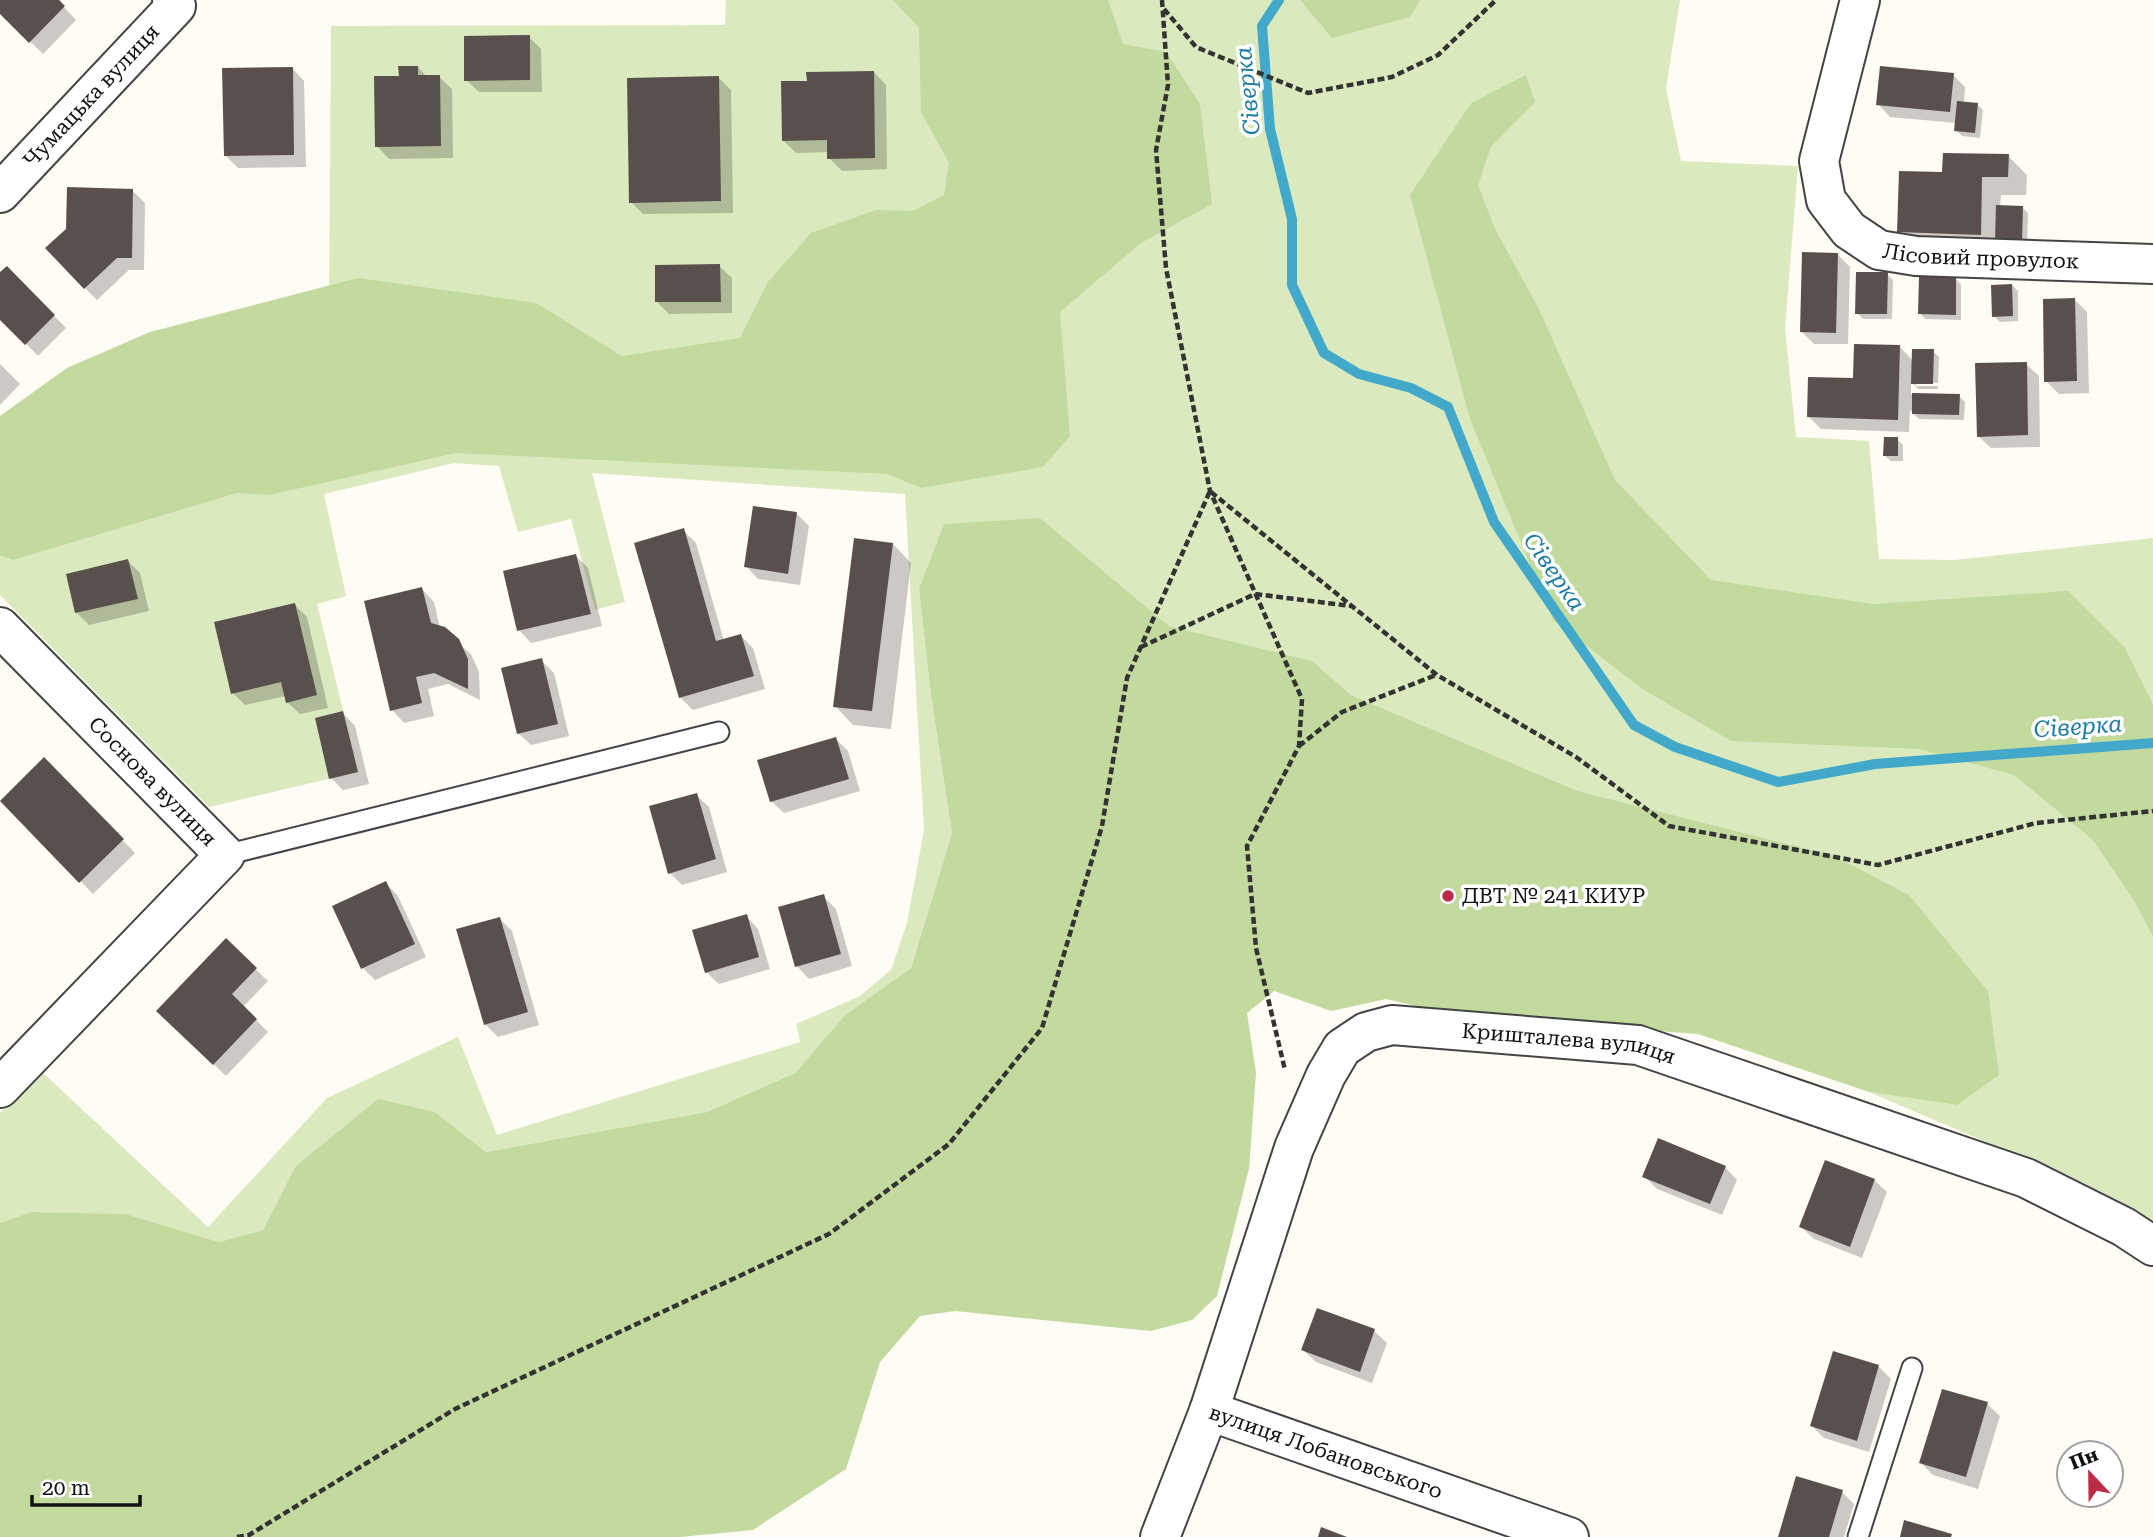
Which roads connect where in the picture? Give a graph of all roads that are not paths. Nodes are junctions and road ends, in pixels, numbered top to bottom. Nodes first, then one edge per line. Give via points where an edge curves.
1 (1860, 0) edge
2 (180, 2) edge
3 (0, 193) edge
4 (2153, 264) edge
5 (0, 627) edge
6 (719, 732) dead end
7 (225, 855) junction
8 (0, 1088) edge
9 (2153, 1246) edge
10 (1912, 1368) dead end
11 (1209, 1411) junction
12 (1160, 1537) edge
13 (1569, 1537) edge
14 (1858, 1537) edge

1 - 4 street, Лісовий провулок via 1819,161 1826,200 1849,230 1879,250 1916,256
2 - 3 street, Чумацька вулиця
5 - 7 street, Соснова вулиця
6 - 7 lane
7 - 8 street, Соснова вулиця
9 - 11 street, Кришталева вулиця via 2026,1178 1638,1045 1392,1025 1366,1032 1342,1048 1326,1075 1294,1148
10 - 14 lane
11 - 12 street, вулиця Лобановського
11 - 13 street, вулиця Лобановського

